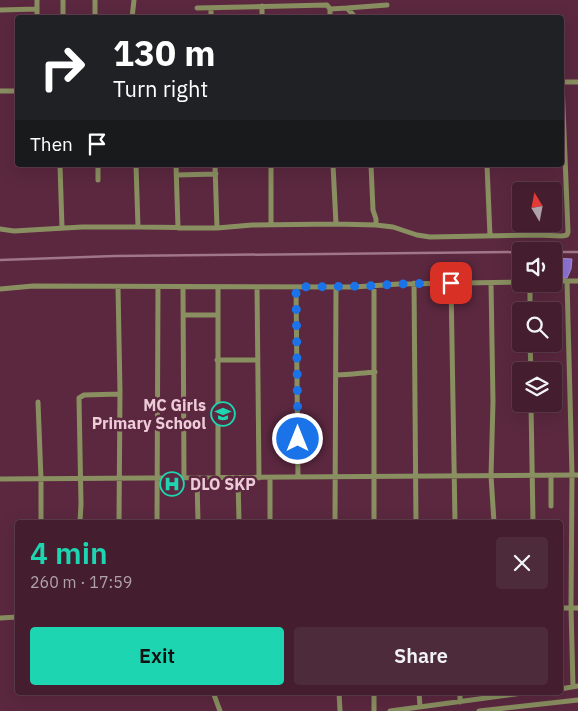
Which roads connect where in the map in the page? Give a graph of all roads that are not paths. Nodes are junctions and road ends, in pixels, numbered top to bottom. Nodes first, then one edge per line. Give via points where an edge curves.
1 (37, 0) edge
2 (63, 0) edge
3 (95, 0) edge
4 (134, 0) edge
5 (251, 0) edge
6 (292, 3) edge
7 (387, 5) dead end
8 (262, 6) junction
9 (251, 7) junction
10 (197, 8) dead end
11 (211, 8) junction
12 (347, 8) junction
13 (37, 9) junction
14 (330, 9) junction
15 (0, 10) edge
16 (37, 15) edge
17 (63, 15) edge
18 (95, 15) edge
19 (132, 15) edge
20 (211, 15) edge
21 (262, 15) edge
22 (330, 15) edge
23 (353, 15) edge
24 (564, 82) edge
25 (578, 82) edge
26 (0, 91) edge
27 (15, 91) edge
28 (564, 132) edge
29 (60, 167) edge
30 (98, 167) edge
31 (136, 167) edge
32 (176, 167) edge
33 (215, 167) edge
34 (271, 167) edge
35 (333, 167) edge
36 (371, 167) edge
37 (487, 167) edge
38 (216, 174) junction
39 (176, 175) junction
40 (98, 180) dead end
41 (336, 224) junction
42 (271, 225) junction
43 (376, 225) junction
44 (138, 226) junction
45 (62, 228) junction
46 (178, 228) junction
47 (217, 228) junction
48 (0, 229) edge
49 (490, 236) junction
50 (562, 281) edge
51 (568, 281) junction
52 (578, 281) edge
53 (512, 282) edge
54 (414, 283) junction
55 (451, 283) junction
56 (491, 283) junction
57 (118, 286) junction
58 (158, 286) junction
59 (183, 286) junction
60 (374, 286) junction
61 (218, 287) junction
62 (257, 287) junction
63 (296, 287) junction
64 (336, 287) junction
65 (0, 289) edge
66 (183, 315) junction
67 (217, 315) junction
68 (217, 360) junction
69 (258, 360) junction
70 (374, 372) junction
71 (336, 375) junction
72 (120, 394) junction
73 (38, 402) dead end
74 (531, 412) edge
75 (551, 475) junction
76 (572, 475) junction
77 (578, 475) edge
78 (455, 476) junction
79 (491, 476) junction
80 (532, 476) junction
81 (298, 477) junction
82 (336, 477) junction
83 (375, 477) junction
84 (416, 477) junction
85 (118, 478) junction
86 (158, 478) junction
87 (184, 478) junction
88 (196, 478) junction
89 (218, 478) junction
90 (238, 478) junction
91 (259, 478) junction
92 (270, 478) junction
93 (0, 479) edge
94 (41, 479) junction
95 (80, 479) junction
96 (550, 506) dead end
97 (41, 520) edge
98 (80, 520) edge
99 (119, 520) edge
100 (157, 520) edge
101 (198, 520) edge
102 (238, 520) edge
103 (270, 520) edge
104 (335, 520) edge
105 (374, 520) edge
106 (416, 520) edge
107 (455, 520) edge
108 (494, 520) edge
109 (533, 520) edge
110 (563, 608) edge
111 (571, 608) junction
112 (578, 608) edge
113 (15, 617) edge
114 (0, 618) edge
115 (576, 686) edge
116 (563, 688) edge
117 (214, 695) edge
118 (339, 695) edge
119 (374, 695) edge
120 (419, 695) edge
121 (460, 695) edge
122 (497, 695) edge
123 (578, 700) edge
124 (460, 702) junction
125 (420, 707) junction
126 (529, 708) edge
127 (509, 709) edge
128 (220, 711) edge
129 (340, 711) edge
130 (374, 711) edge
131 (390, 711) edge
132 (479, 711) edge

1 - 13 street
2 - 17 street
3 - 18 street
4 - 19 street
5 - 9 street
6 - 8 street
6 - 14 street via 326,5
7 - 12 street
8 - 9 street
8 - 21 street
9 - 11 street
10 - 11 street
11 - 20 street
12 - 14 street
12 - 23 street
13 - 15 street
13 - 16 street
14 - 22 street
24 - 25 street
26 - 27 street
28 - 49 street via 567,235
29 - 45 street
30 - 40 street
31 - 44 street
32 - 39 street
33 - 38 street
34 - 42 street
35 - 41 street
36 - 43 street
37 - 49 street
38 - 39 street
38 - 47 street
39 - 46 street
41 - 42 street
41 - 43 street
42 - 47 street
43 - 49 street via 430,238
44 - 45 street
44 - 46 street
45 - 48 street
46 - 47 street
50 - 51 street
51 - 52 street
51 - 76 street
53 - 56 street
54 - 55 street
54 - 60 street
54 - 84 street
55 - 56 street
55 - 78 street
56 - 79 street
57 - 58 street
57 - 65 street
57 - 72 street
58 - 59 street
58 - 86 street
59 - 61 street
59 - 66 street
60 - 64 street
60 - 70 street
61 - 62 street
61 - 67 street
62 - 63 street
62 - 69 street
63 - 64 street
63 - 81 street
64 - 71 street
66 - 67 street
66 - 87 street
67 - 68 street
68 - 69 street
68 - 89 street
69 - 91 street
70 - 71 street
70 - 83 street
71 - 82 street
72 - 85 street
72 - 95 street via 79,398
73 - 94 street
74 - 80 street
75 - 76 street
75 - 80 street
75 - 96 street
76 - 77 street
76 - 111 street
78 - 79 street
78 - 84 street
78 - 107 street
79 - 80 street
79 - 108 street
80 - 109 street
81 - 82 street
81 - 92 street
82 - 83 street
82 - 104 street
83 - 84 street
83 - 105 street
84 - 106 street
85 - 86 street
85 - 95 street
85 - 99 street
86 - 87 street
86 - 100 street
87 - 88 street
88 - 89 street
88 - 101 street
89 - 90 street
90 - 91 street
90 - 102 street
91 - 92 street
92 - 103 street
93 - 94 street
94 - 95 street
94 - 97 street
95 - 98 street
110 - 111 street
111 - 112 street
111 - 115 street
113 - 114 street
115 - 116 street
117 - 128 street
118 - 129 street
119 - 130 street
120 - 125 street
121 - 124 street
122 - 124 street
123 - 126 street
124 - 125 street
125 - 131 street
126 - 127 street
127 - 132 street

